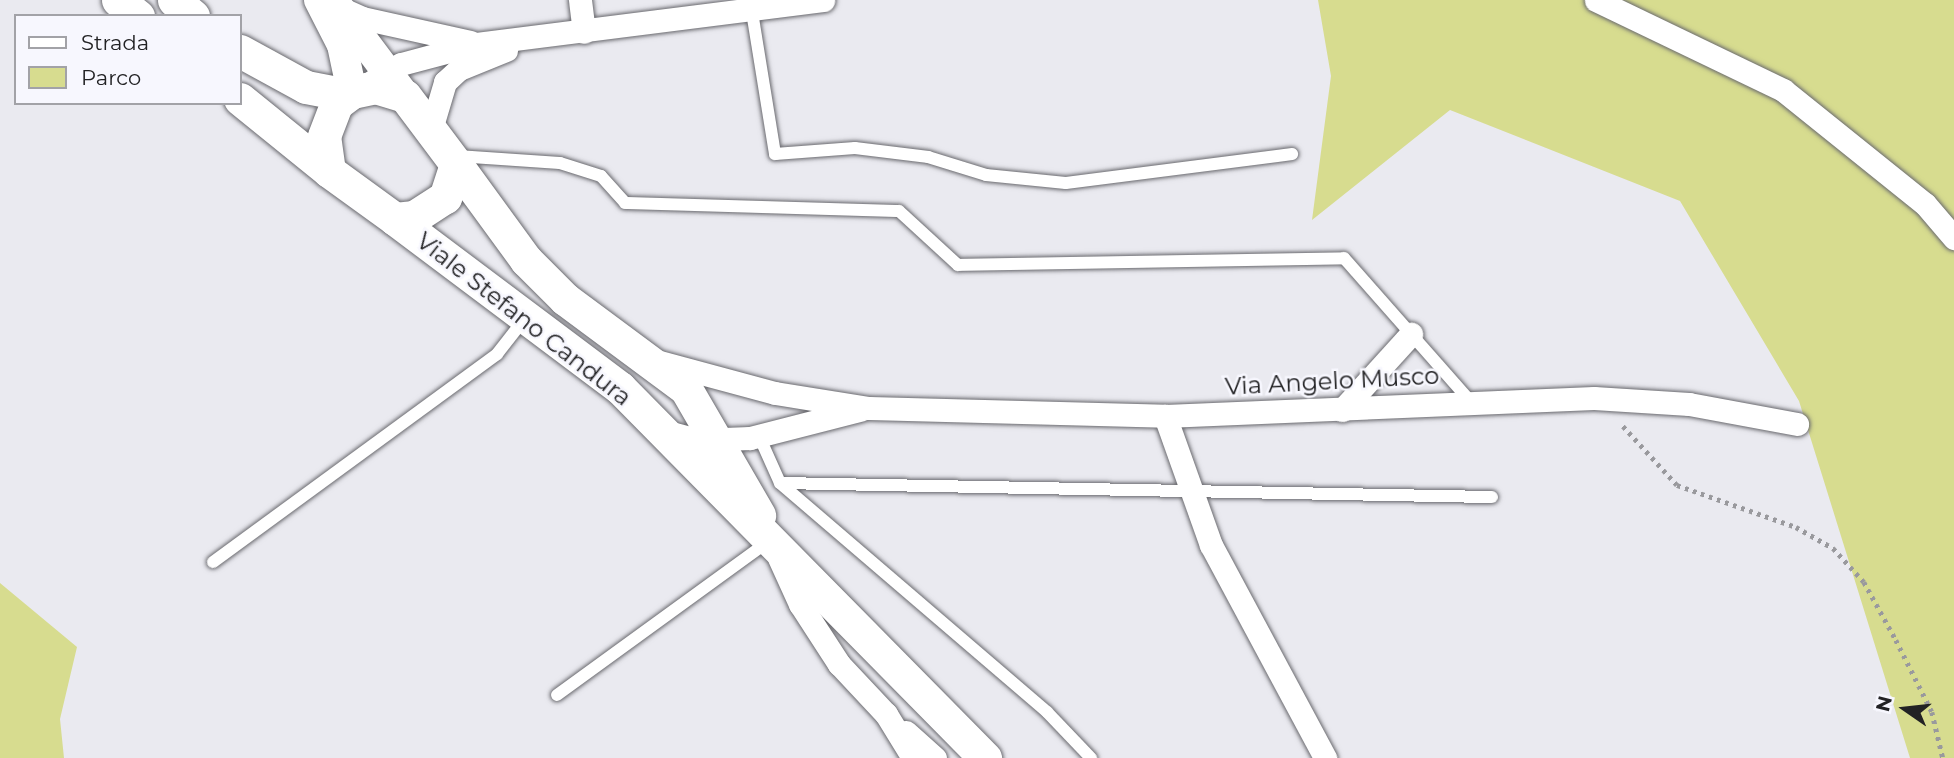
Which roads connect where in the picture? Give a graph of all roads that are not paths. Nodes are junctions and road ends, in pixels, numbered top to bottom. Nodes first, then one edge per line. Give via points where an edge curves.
1 (118, 0) edge
2 (174, 0) edge
3 (580, 0) edge
4 (823, 0) edge
5 (1596, 0) edge
6 (331, 3) edge
7 (727, 8) edge
8 (752, 12) junction
9 (136, 14) edge
10 (191, 14) edge
11 (584, 32) junction
12 (549, 36) junction
13 (477, 44) junction
14 (242, 52) edge
15 (371, 88) junction
16 (242, 101) edge
17 (432, 126) junction
18 (1292, 154) dead end
19 (453, 159) junction
20 (329, 171) junction
21 (395, 219) junction
22 (1954, 238) edge
23 (526, 317) junction
24 (1411, 334) junction
25 (653, 360) junction
26 (1469, 400) junction
27 (869, 408) junction
28 (1342, 410) junction
29 (1165, 416) junction
30 (1797, 424) dead end
31 (662, 430) junction
32 (760, 436) junction
33 (720, 439) junction
34 (780, 483) junction
35 (1194, 495) junction
36 (1492, 497) dead end
37 (771, 539) junction
38 (214, 562) dead end
39 (557, 695) dead end
40 (886, 714) junction
41 (913, 758) edge
42 (935, 758) edge
43 (985, 758) edge
44 (1091, 758) edge
45 (1325, 758) edge

1 - 9 main road
2 - 10 main road
3 - 11 street
4 - 8 street
5 - 22 street via 1783,90 1925,204
6 - 13 street via 362,18
6 - 15 street
6 - 15 street via 342,45
7 - 8 street
7 - 11 street
8 - 18 lane via 775,154 855,148 928,157 986,175 1066,183
11 - 12 street
12 - 13 street
12 - 17 street via 459,69 438,95
13 - 15 street
14 - 15 main road via 306,87
15 - 17 main road
15 - 20 main road via 336,104 324,136
16 - 20 main road
17 - 19 main road
19 - 21 main road via 452,187 436,206
19 - 24 lane via 560,163 601,176 625,203 898,211 958,265 1344,258
19 - 25 main road, Viale Stefano Candura via 526,261 565,299
20 - 21 main road
21 - 23 main road, Viale Stefano Candura
23 - 31 main road, Viale Stefano Candura via 620,388
23 - 38 lane via 497,355
24 - 26 lane
24 - 28 street
25 - 27 street via 775,393
25 - 33 main road, Viale Stefano Candura via 686,389
26 - 28 street, Via Angelo Musco
26 - 30 street, Via Angelo Musco via 1594,398 1689,404
27 - 29 street, Via Angelo Musco
27 - 32 street
28 - 29 street, Via Angelo Musco
29 - 35 street
31 - 33 street
31 - 37 main road, Viale Stefano Candura
32 - 33 street
32 - 34 lane
33 - 37 main road, Viale Stefano Candura
34 - 35 lane
34 - 44 lane via 1047,712
35 - 36 lane
35 - 45 street via 1211,545
37 - 39 lane
37 - 40 street via 800,604 839,663
37 - 43 main road, Viale Stefano Candura
40 - 41 street
40 - 42 street

